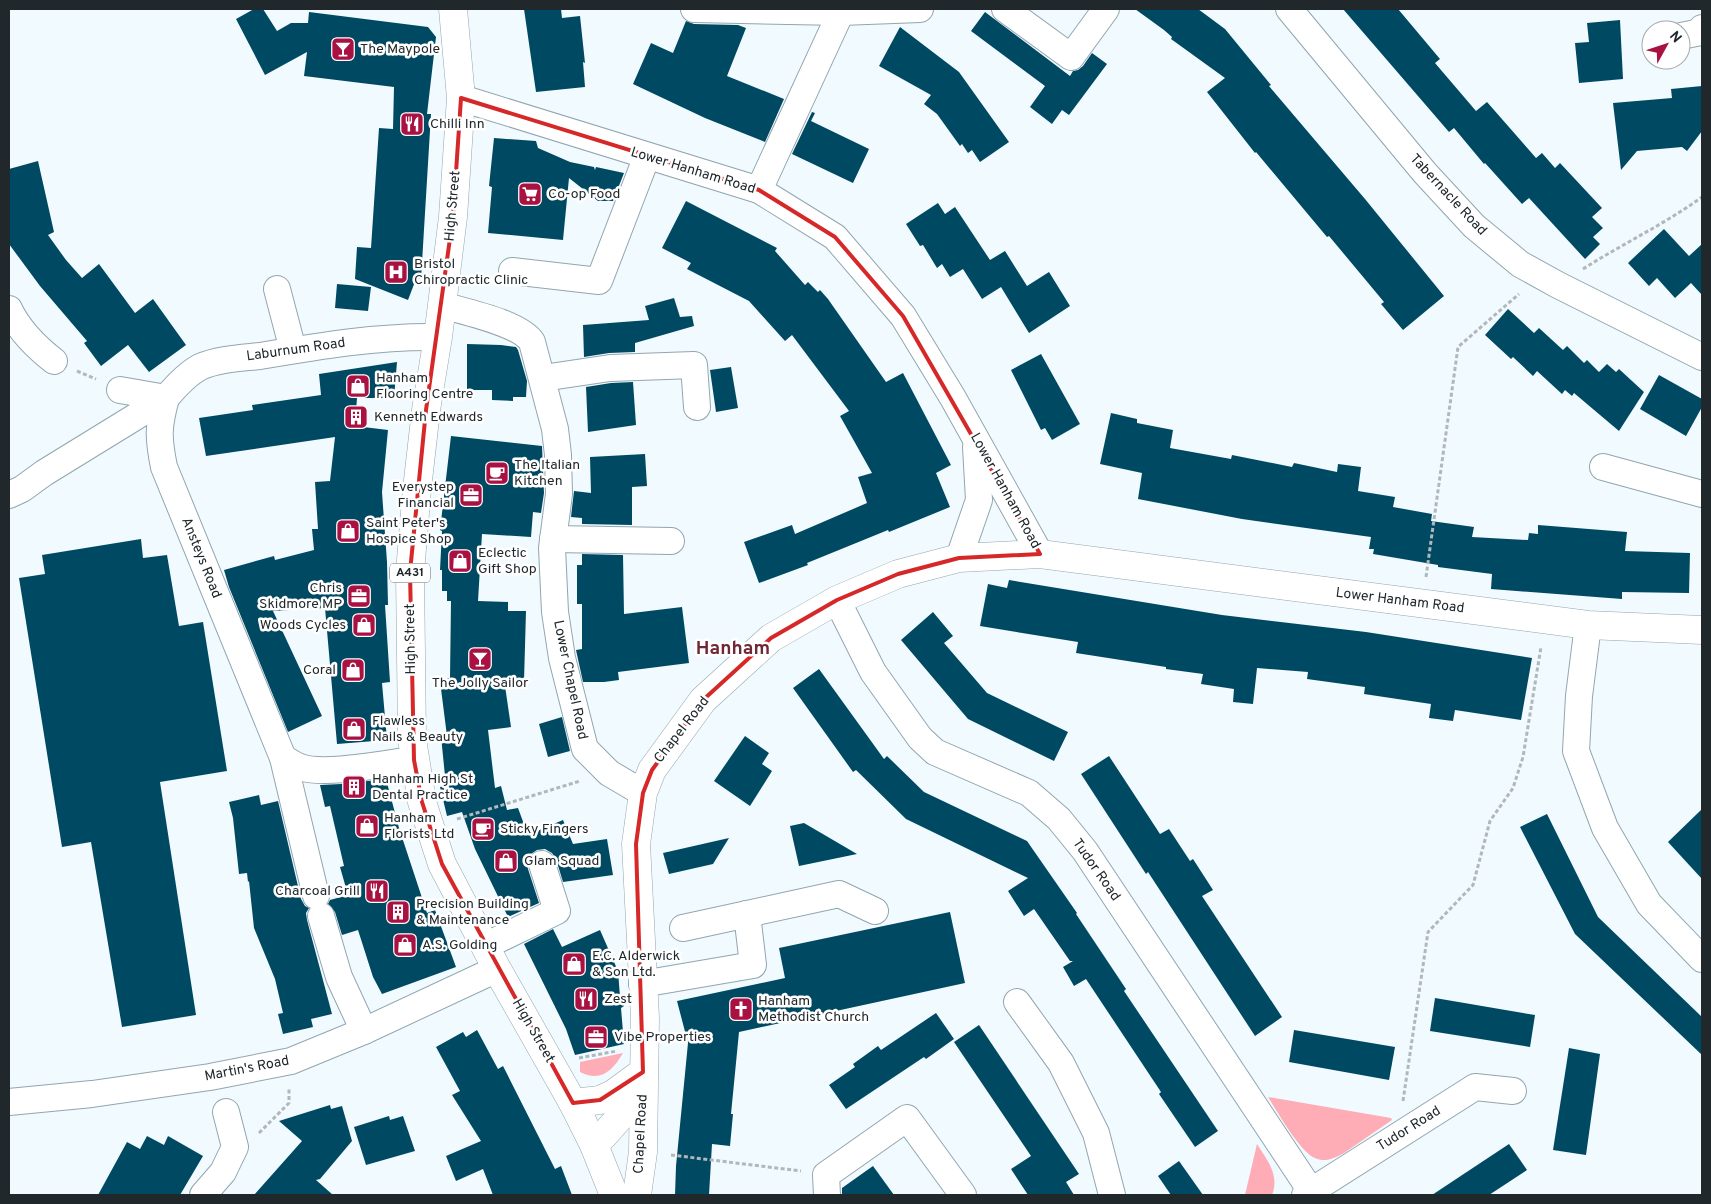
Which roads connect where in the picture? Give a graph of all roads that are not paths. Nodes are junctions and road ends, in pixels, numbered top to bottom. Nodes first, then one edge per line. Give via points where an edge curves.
1 (453, 9) edge
2 (694, 9) edge
3 (920, 9) edge
4 (1004, 9) edge
5 (1106, 9) edge
6 (1289, 9) edge
7 (841, 12) junction
8 (1702, 28) edge
9 (1691, 34) edge
10 (460, 98) junction
11 (647, 156) junction
12 (759, 190) junction
13 (512, 271) dead end
14 (278, 289) dead end
15 (442, 305) junction
16 (9, 309) edge
17 (438, 337) junction
18 (293, 350) junction
19 (1702, 356) edge
20 (54, 361) road end
21 (543, 378) junction
22 (120, 390) road end
23 (166, 398) junction
24 (696, 407) dead end
25 (975, 438) junction
26 (1603, 467) dead end
27 (1702, 494) edge
28 (9, 495) edge
29 (553, 540) junction
30 (671, 541) dead end
31 (1040, 554) junction
32 (959, 558) junction
33 (837, 600) junction
34 (1588, 626) junction
35 (1702, 630) edge
36 (283, 758) junction
37 (414, 760) junction
38 (643, 793) junction
39 (542, 864) dead end
40 (875, 911) dead end
41 (748, 914) junction
42 (683, 928) dead end
43 (491, 957) junction
44 (1702, 959) edge
45 (642, 984) junction
46 (1017, 1002) dead end
47 (364, 1031) junction
48 (644, 1059) junction
49 (1513, 1090) dead end
50 (9, 1102) edge
51 (573, 1103) junction
52 (226, 1112) dead end
53 (594, 1144) junction
54 (826, 1185) edge
55 (1308, 1193) edge
56 (203, 1195) edge
57 (614, 1195) edge
58 (637, 1195) edge
59 (963, 1195) edge
60 (1112, 1195) edge

1 - 10 main road, High Street / A431
2 - 7 street
3 - 7 street
4 - 5 street via 1072,57
6 - 19 street, Tabernacle Road via 1425,174 1474,226 1520,264
7 - 12 street
8 - 9 street via 1701,32
10 - 11 street, Lower Hanham Road
10 - 15 main road, High Street / A431 via 453,217
11 - 12 street, Lower Hanham Road
11 - 13 street via 598,281
12 - 25 street, Lower Hanham Road via 836,237 903,316
14 - 18 street
15 - 17 main road, High Street / A431
15 - 21 street, Lower Chapel Road via 511,326 528,336
16 - 20 street via 34,344
17 - 18 street, Laburnum Road via 379,338
17 - 37 main road, High Street / A431 via 426,410 410,572
18 - 23 street, Laburnum Road via 201,367
21 - 24 street via 610,368 694,365
21 - 29 street, Lower Chapel Road via 558,455 559,494
22 - 23 street
23 - 28 street, Laburnum Road
23 - 36 street, Ansteys Road via 158,436 164,467
25 - 31 street, Lower Hanham Road
25 - 32 street via 979,500
26 - 27 street
29 - 30 street
29 - 38 street, Lower Chapel Road via 555,612 562,658 585,749 609,773
31 - 32 main road, Chapel Road
31 - 34 main road, Lower Hanham Road
32 - 33 main road, Chapel Road via 898,574
33 - 38 main road, Chapel Road via 771,638 703,700 652,770
33 - 55 street, Tudor Road via 873,672 920,738 935,752 1028,793 1064,826 1085,851
34 - 35 main road, Lower Hanham Road
34 - 44 street via 1576,752 1605,828 1649,904
36 - 37 street via 302,768 323,770
36 - 47 street, Ansteys Road via 318,906 339,977
37 - 43 main road, High Street / A431 via 422,802 442,864
38 - 45 main road, Chapel Road via 636,844
39 - 43 street, Martin's Road via 557,911
40 - 41 street via 839,894
41 - 42 street
41 - 45 street via 753,965
43 - 47 street, Martin's Road
43 - 51 main road, High Street / A431
45 - 48 main road, Chapel Road
46 - 60 street via 1061,1063 1096,1133
47 - 50 street, Martin's Road via 291,1062 210,1078
48 - 51 main road, Chapel Road via 613,1094 600,1100
48 - 53 main road, Chapel Road via 628,1108
48 - 58 main road, Chapel Road via 643,1152
49 - 55 street, Tudor Road via 1475,1088
51 - 53 main road, High Street / A431
52 - 56 street via 235,1147 224,1172
53 - 57 main road, High Street / A431
54 - 59 street via 907,1118

